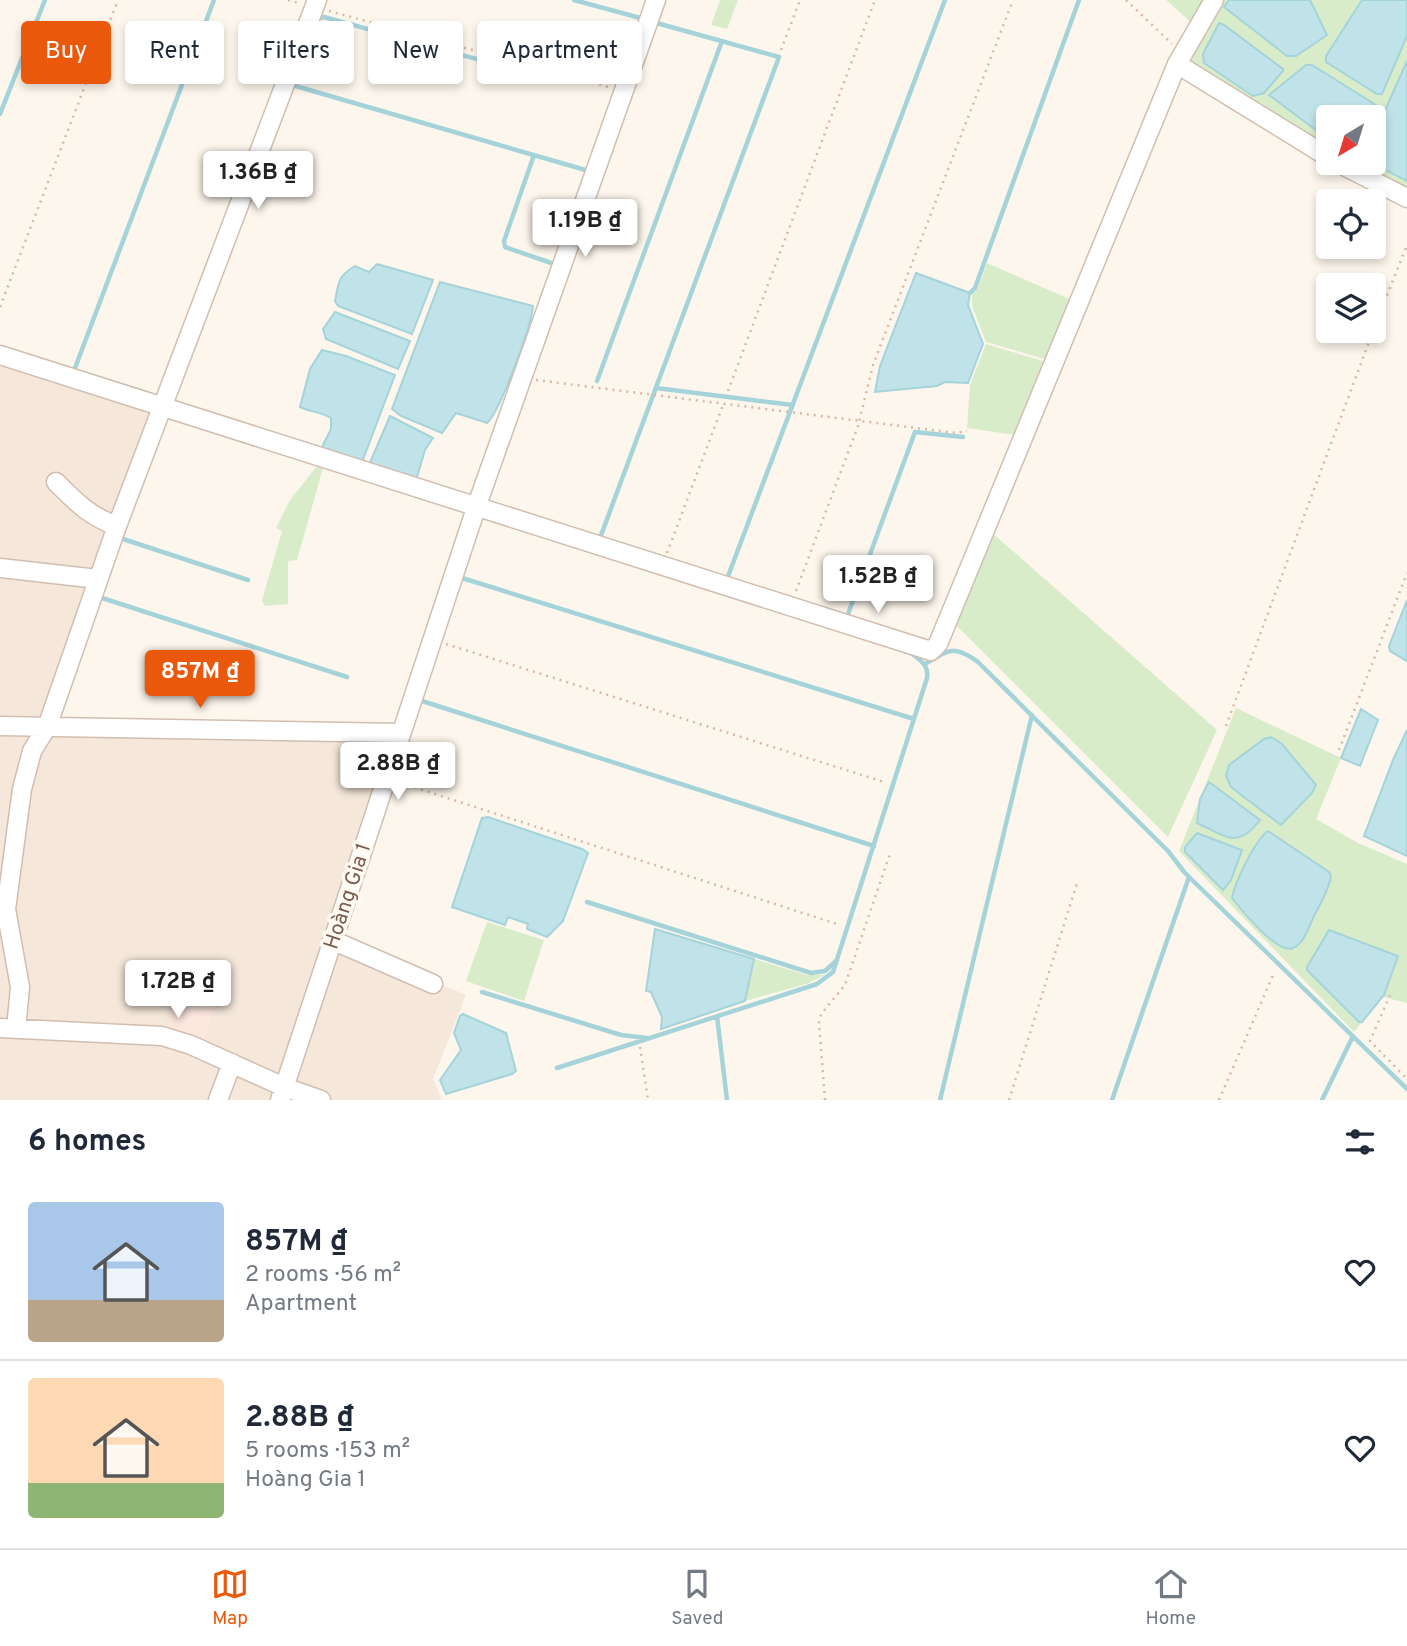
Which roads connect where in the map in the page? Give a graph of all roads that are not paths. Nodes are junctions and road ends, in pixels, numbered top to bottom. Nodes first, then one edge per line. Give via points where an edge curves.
1 (656, 0) edge
2 (1214, 0) edge
3 (316, 4) edge
4 (1180, 59) junction
5 (1316, 150) edge
6 (1362, 175) edge
7 (1407, 198) edge
8 (0, 355) edge
9 (162, 407) junction
10 (56, 482) dead end
11 (477, 505) junction
12 (117, 526) junction
13 (0, 568) edge
14 (98, 579) junction
15 (0, 726) edge
16 (47, 727) junction
17 (400, 733) junction
18 (332, 940) junction
19 (433, 984) dead end
20 (8, 1028) edge
21 (232, 1063) junction
22 (282, 1094) edge
23 (218, 1100) edge
24 (321, 1100) edge

1 - 11 street, Hoàng Gia 1
2 - 4 street
3 - 9 street
4 - 5 street
4 - 11 street via 931,651
6 - 7 street
8 - 9 street
9 - 11 street
9 - 12 street
10 - 12 street via 97,519
11 - 17 street, Hoàng Gia 1
12 - 14 street
13 - 14 street
14 - 16 street
15 - 16 street
16 - 17 street
16 - 20 street via 32,751 22,789 6,909 20,987
17 - 18 street, Hoàng Gia 1
18 - 19 street
18 - 22 street, Hoàng Gia 1
20 - 21 street via 162,1036
21 - 22 street
21 - 23 street
22 - 24 street

